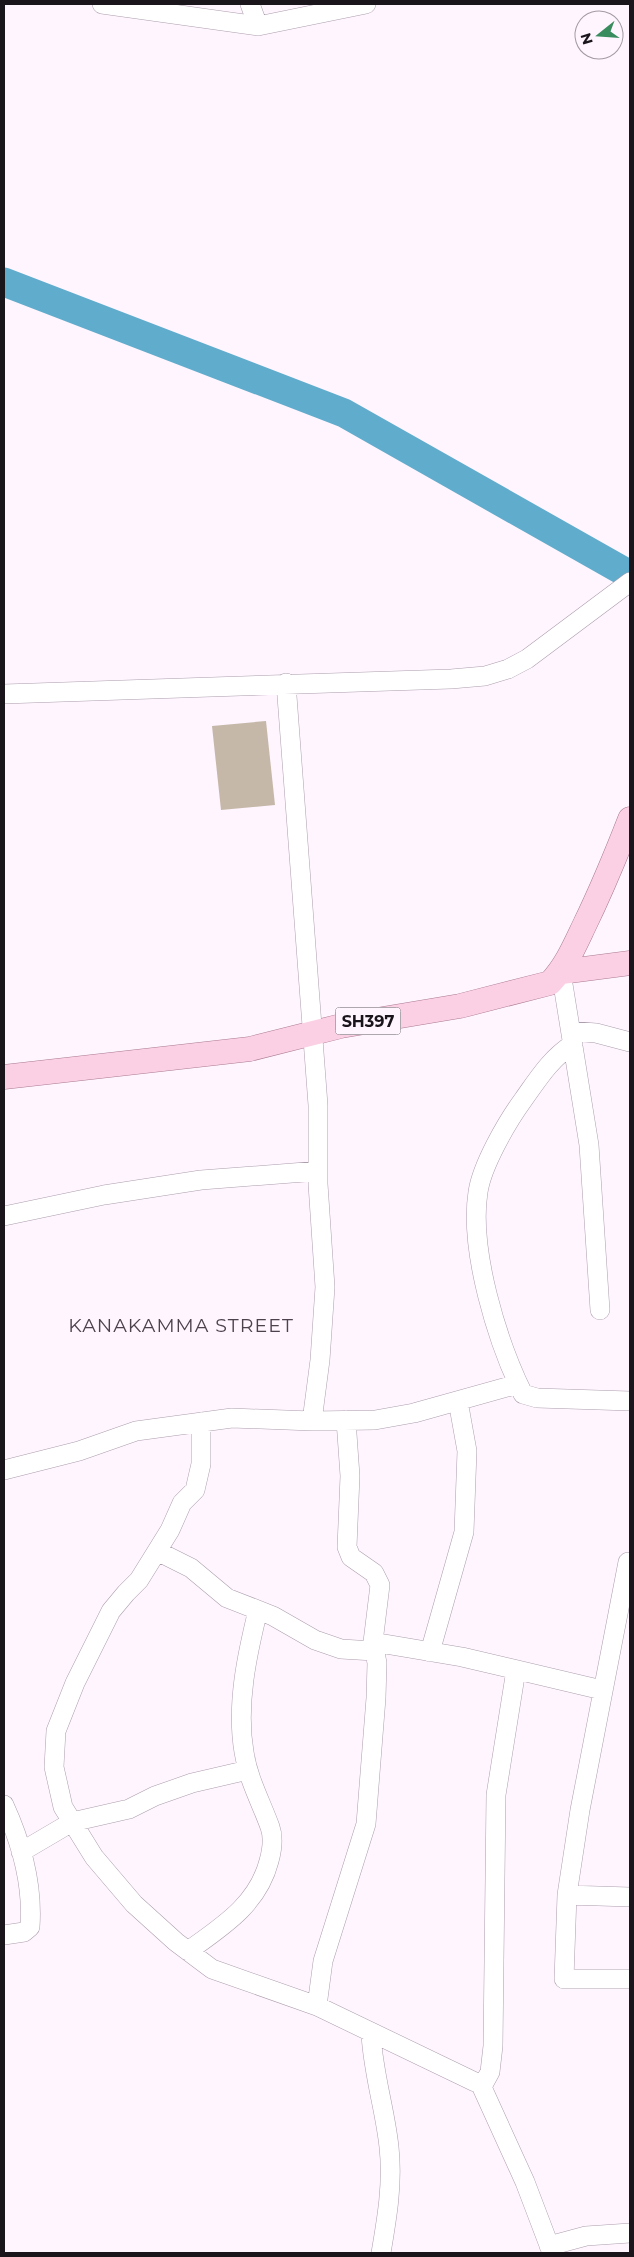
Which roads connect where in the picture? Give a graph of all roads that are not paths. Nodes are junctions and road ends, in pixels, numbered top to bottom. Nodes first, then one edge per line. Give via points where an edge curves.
1 (102, 4) edge
2 (250, 4) edge
3 (366, 4) edge
4 (258, 26) junction
5 (630, 582) edge
6 (286, 683) junction
7 (4, 694) edge
8 (630, 819) edge
9 (630, 963) edge
10 (561, 972) junction
11 (313, 1034) junction
12 (572, 1038) junction
13 (630, 1042) edge
14 (4, 1077) edge
15 (318, 1171) junction
16 (4, 1216) edge
17 (600, 1310) dead end
18 (518, 1384) junction
19 (465, 1399) junction
20 (630, 1401) edge
21 (346, 1420) junction
22 (312, 1421) junction
23 (201, 1422) junction
24 (4, 1470) edge
25 (157, 1551) junction
26 (628, 1562) dead end
27 (258, 1610) junction
28 (374, 1646) junction
29 (430, 1652) junction
30 (516, 1670) junction
31 (602, 1690) junction
32 (248, 1770) junction
33 (4, 1804) edge
34 (72, 1822) junction
35 (21, 1852) junction
36 (567, 1895) junction
37 (630, 1897) edge
38 (4, 1935) edge
39 (188, 1951) junction
40 (630, 1979) edge
41 (316, 2006) junction
42 (371, 2034) junction
43 (480, 2082) junction
44 (630, 2233) edge
45 (551, 2249) edge
46 (381, 2253) edge

1 - 4 street
2 - 4 street
3 - 4 street
5 - 6 street via 527,659 508,669 476,677
6 - 7 street
6 - 11 street
8 - 10 main road, SH397 via 597,900
9 - 10 main road
10 - 11 main road, SH397 via 550,983 460,1006 341,1026
10 - 12 street
11 - 14 main road, SH397 via 250,1049
11 - 15 street
12 - 13 street via 596,1033
12 - 17 street via 589,1145
12 - 18 street via 517,1108 493,1151 478,1191 477,1230 488,1299 508,1365
15 - 16 street via 192,1182 104,1195
15 - 22 street via 325,1287
18 - 19 street
18 - 20 street via 523,1394 537,1398
19 - 21 street via 375,1420
19 - 29 street via 464,1532
21 - 22 street
21 - 28 street via 350,1476 348,1548 351,1557 374,1574 380,1585
22 - 23 street via 260,1418
23 - 24 street via 136,1431 79,1451
23 - 25 street via 201,1464 195,1490 182,1503
25 - 27 street via 191,1568 226,1598
25 - 34 street via 139,1580 111,1612 75,1683 56,1731 54,1767 64,1807
26 - 31 street
27 - 28 street via 315,1640 341,1649
27 - 32 street via 241,1712
28 - 29 street
28 - 41 street via 376,1698 366,1824 323,1961
29 - 30 street
30 - 31 street
30 - 43 street via 496,1795 493,2046 490,2072 484,2083
31 - 36 street
32 - 34 street via 192,1783 128,1809
32 - 39 street via 271,1829 272,1848 265,1878 247,1905
33 - 35 street
34 - 35 street
34 - 39 street via 94,1857 134,1904
35 - 38 street via 31,1909 30,1926 24,1932
36 - 37 street
36 - 40 street via 564,1979
39 - 41 street via 212,1969
41 - 42 street
42 - 43 street
42 - 46 street via 391,2175
43 - 45 street
44 - 45 street via 586,2236

